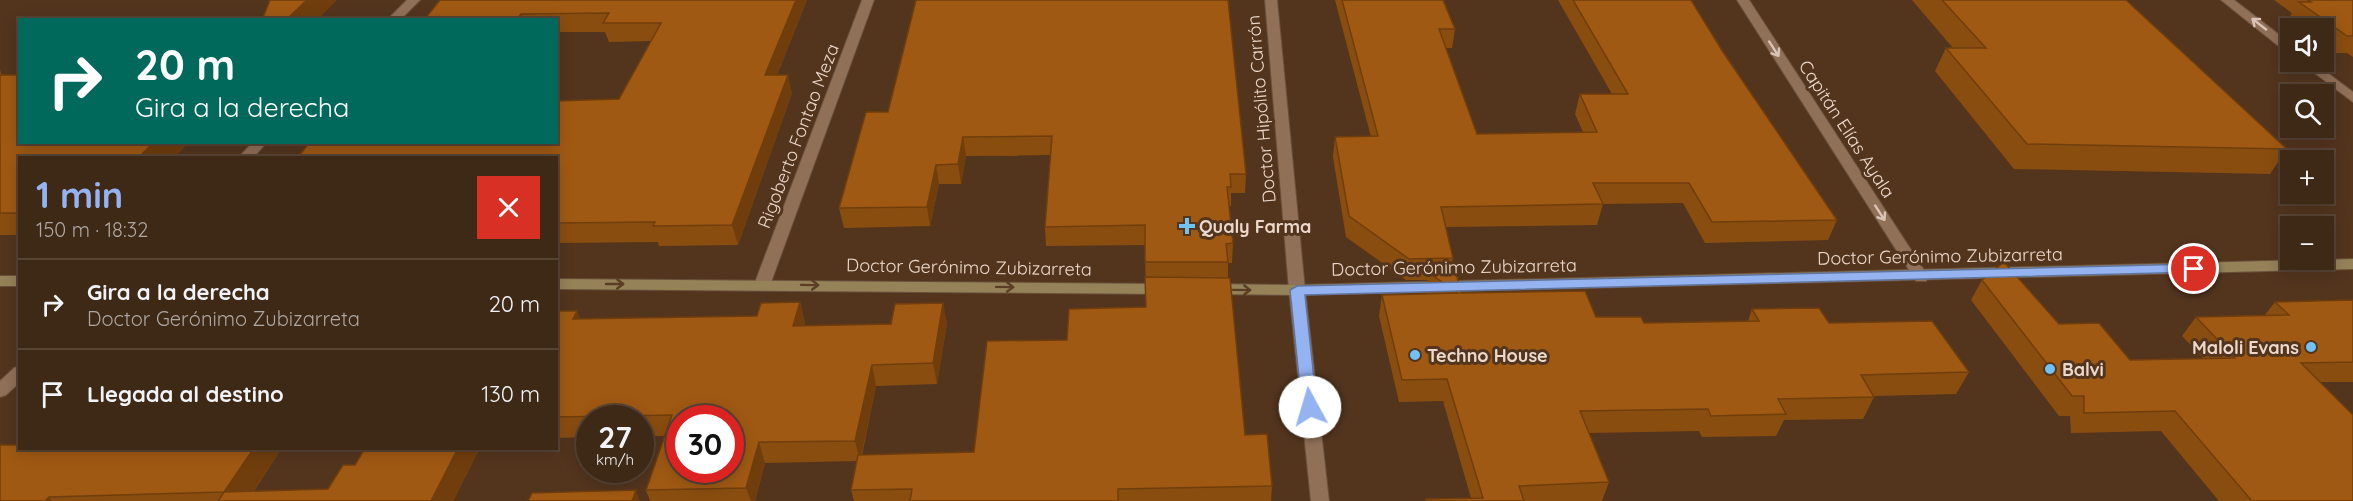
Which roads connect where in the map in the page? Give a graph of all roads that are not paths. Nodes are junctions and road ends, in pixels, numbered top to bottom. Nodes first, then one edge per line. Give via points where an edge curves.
1 (414, 0) edge
2 (868, 0) edge
3 (1271, 0) edge
4 (1743, 0) edge
5 (2227, 0) edge
6 (395, 18) edge
7 (2280, 41) edge
8 (2320, 72) edge
9 (2353, 98) edge
10 (259, 144) edge
11 (247, 156) edge
12 (2353, 264) edge
13 (1921, 277) junction
14 (0, 281) edge
15 (18, 281) edge
16 (558, 284) edge
17 (762, 285) junction
18 (1297, 290) junction
19 (18, 374) edge
20 (0, 391) edge
21 (1320, 501) edge

1 - 6 street
2 - 17 street, Rigoberto Fontao Meza
3 - 18 street, Doctor Hipólito Carrón
4 -> 13 street, Capitán Elías Ayala
7 -> 5 street
8 - 9 street
10 - 11 street
12 - 13 main road, Doctor Gerónimo Zubizarreta
13 - 18 main road, Doctor Gerónimo Zubizarreta
14 - 15 main road
16 -> 17 main road, Doctor Gerónimo Zubizarreta
17 -> 18 main road, Doctor Gerónimo Zubizarreta
18 - 21 street, Doctor Hipólito Carrón
19 - 20 street

